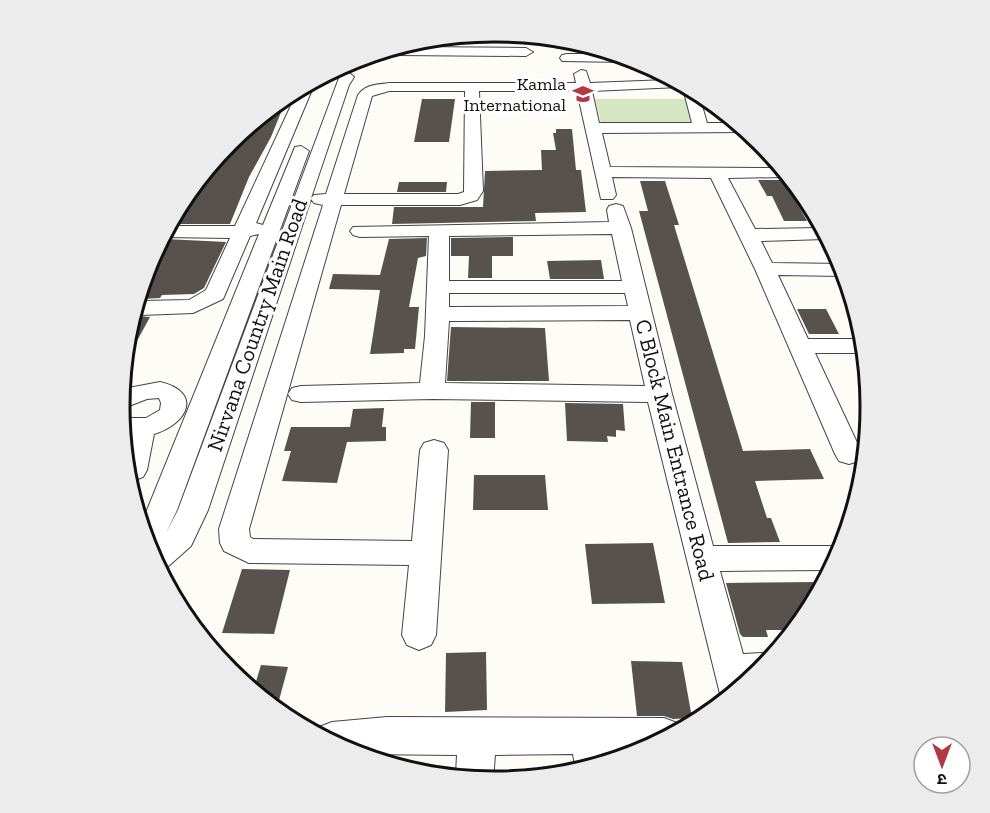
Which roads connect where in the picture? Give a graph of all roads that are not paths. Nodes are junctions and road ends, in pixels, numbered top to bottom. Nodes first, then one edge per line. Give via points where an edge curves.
1 (526, 45) edge
2 (415, 51) edge
3 (422, 51) junction
4 (567, 58) dead end
5 (602, 58) edge
6 (420, 68) dead end
7 (528, 70) dead end
8 (639, 72) edge
9 (381, 74) dead end
10 (343, 76) edge
11 (648, 76) edge
12 (337, 79) edge
13 (330, 82) edge
14 (579, 82) junction
15 (663, 84) edge
16 (472, 87) junction
17 (300, 98) edge
18 (693, 100) edge
19 (593, 128) junction
20 (701, 128) junction
21 (730, 128) edge
22 (602, 172) junction
23 (717, 173) junction
24 (775, 173) edge
25 (304, 193) junction
26 (337, 193) junction
27 (615, 211) junction
28 (440, 230) junction
29 (360, 231) dead end
30 (175, 232) edge
31 (241, 232) junction
32 (279, 233) junction
33 (748, 234) junction
34 (816, 234) edge
35 (765, 269) junction
36 (833, 270) edge
37 (437, 287) junction
38 (634, 287) junction
39 (144, 309) edge
40 (436, 314) junction
41 (641, 314) junction
42 (798, 346) junction
43 (854, 346) edge
44 (432, 391) junction
45 (301, 394) dead end
46 (659, 394) junction
47 (130, 395) edge
48 (171, 407) junction
49 (201, 409) junction
50 (133, 428) edge
51 (133, 446) edge
52 (434, 450) dead end
53 (849, 454) dead end
54 (152, 530) edge
55 (425, 553) junction
56 (162, 555) edge
57 (827, 557) edge
58 (703, 559) junction
59 (418, 635) dead end
60 (742, 675) edge
61 (477, 737) junction
62 (345, 738) edge
63 (640, 740) edge
64 (591, 749) edge
65 (476, 770) edge

1 - 3 street
1 - 7 street
2 - 3 street
3 - 6 street
4 - 5 street
8 - 14 street
9 - 14 street
10 - 14 street
11 - 14 street
12 - 25 street, Nirvana Country Main Road
13 - 32 street, Nirvana Country Main Road
14 - 15 street
14 - 16 street
14 - 19 street, C Block Main Entrance Road
16 - 26 street via 369,90
16 - 26 street via 471,196 460,200
17 - 31 street
18 - 20 street
19 - 20 street
19 - 22 street, C Block Main Entrance Road
20 - 21 street
22 - 23 street
22 - 27 street, C Block Main Entrance Road
23 - 24 street
23 - 33 street
25 - 26 street
25 - 32 street, Nirvana Country Main Road
26 - 55 street via 234,529 235,543 249,551
27 - 28 street
27 - 38 street, C Block Main Entrance Road
28 - 29 street
28 - 37 street
30 - 31 street
31 - 32 street via 246,237
31 - 39 street via 215,294 193,306
32 - 49 street, Nirvana Country Main Road
32 - 56 street, Nirvana Country Main Road via 193,510 180,538
33 - 34 street
33 - 35 street
35 - 36 street
35 - 42 street
37 - 38 street
37 - 40 street
38 - 41 street, C Block Main Entrance Road
40 - 41 street
40 - 44 street
41 - 46 street, C Block Main Entrance Road
42 - 43 street
42 - 53 street
44 - 45 street
44 - 46 street
46 - 58 street, C Block Main Entrance Road
47 - 48 street via 166,392
48 - 49 street
48 - 50 street via 154,425
49 - 54 street, Nirvana Country Main Road
50 - 51 street
52 - 55 street
55 - 59 street
57 - 58 street
58 - 60 street, C Block Main Entrance Road
61 - 62 street
61 - 64 street
61 - 65 street
63 - 64 street

